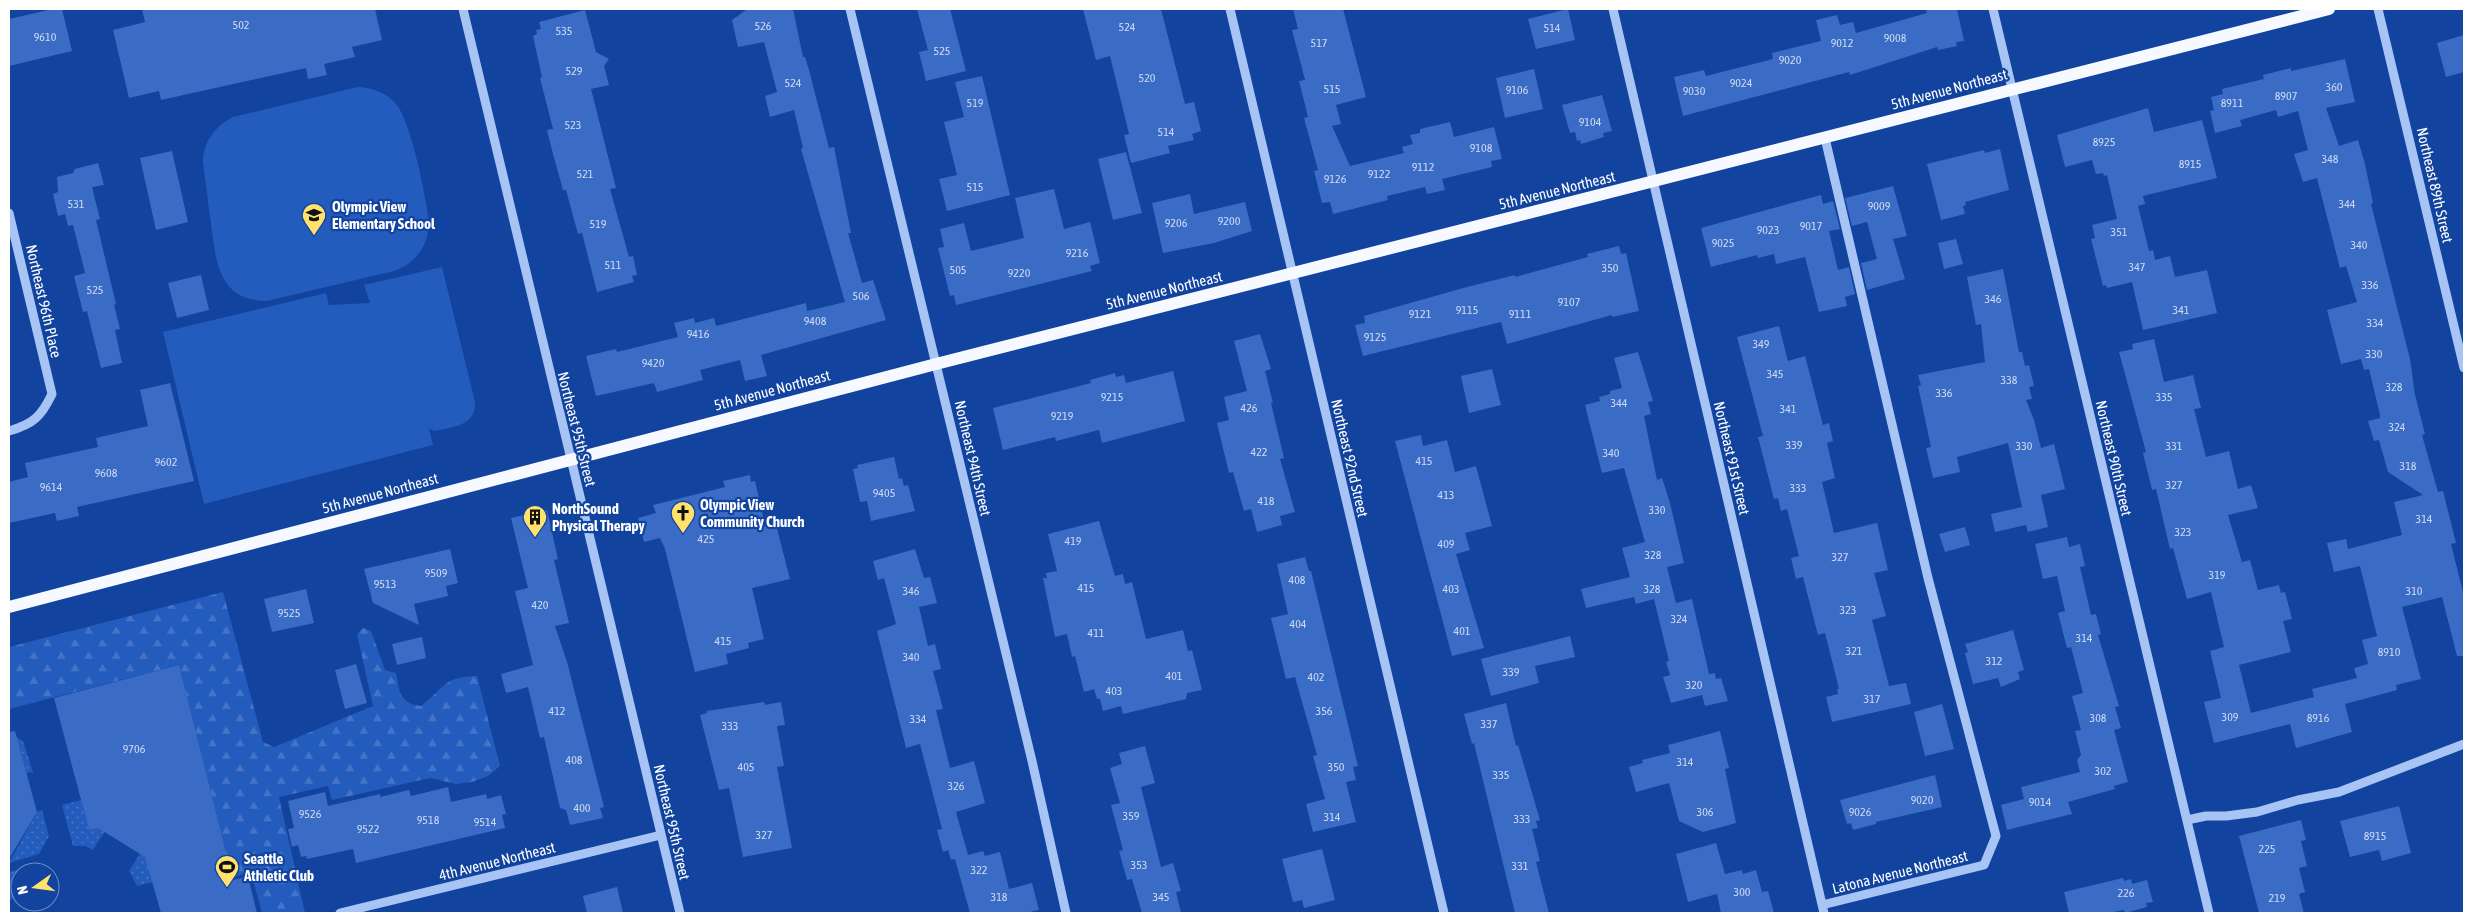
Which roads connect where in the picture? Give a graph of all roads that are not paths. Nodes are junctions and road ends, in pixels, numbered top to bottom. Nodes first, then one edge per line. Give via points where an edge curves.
1 (463, 9) edge
2 (850, 9) edge
3 (1230, 9) edge
4 (1613, 9) edge
5 (1993, 9) edge
6 (2329, 9) edge
7 (2378, 9) edge
8 (2012, 89) junction
9 (1825, 138) junction
10 (1655, 182) junction
11 (9, 213) edge
12 (1292, 275) junction
13 (936, 364) junction
14 (2464, 368) edge
15 (9, 431) edge
16 (570, 460) junction
17 (9, 607) edge
18 (2464, 744) edge
19 (2187, 820) junction
20 (661, 835) junction
21 (1823, 909) edge
22 (340, 913) edge
23 (680, 913) edge
24 (1066, 913) edge
25 (1444, 913) edge
26 (2209, 913) edge

1 - 16 street, Northeast 95th Street
2 - 13 street, Northeast 94th Street
3 - 12 street, Northeast 92nd Street
4 - 10 street, Northeast 91st Street
5 - 8 street, Northeast 90th Street
6 - 8 main road, 5th Avenue Northeast
7 - 14 street, Northeast 89th Street
8 - 9 main road, 5th Avenue Northeast
8 - 19 street, Northeast 90th Street
9 - 10 main road, 5th Avenue Northeast
9 - 21 street, Latona Avenue Northeast via 1928,578 1996,836 1984,865
10 - 12 main road, 5th Avenue Northeast
10 - 21 street, Northeast 91st Street
11 - 15 street, Northeast 96th Place via 52,394 42,413 25,426
12 - 13 main road, 5th Avenue Northeast
12 - 25 street, Northeast 92nd Street
13 - 16 main road, 5th Avenue Northeast
13 - 24 street, Northeast 94th Street
16 - 17 main road, 5th Avenue Northeast
16 - 20 street, Northeast 95th Street
18 - 19 street via 2339,792 2257,812
19 - 26 street, Northeast 90th Street
20 - 22 street, 4th Avenue Northeast
20 - 23 street, Northeast 95th Street

